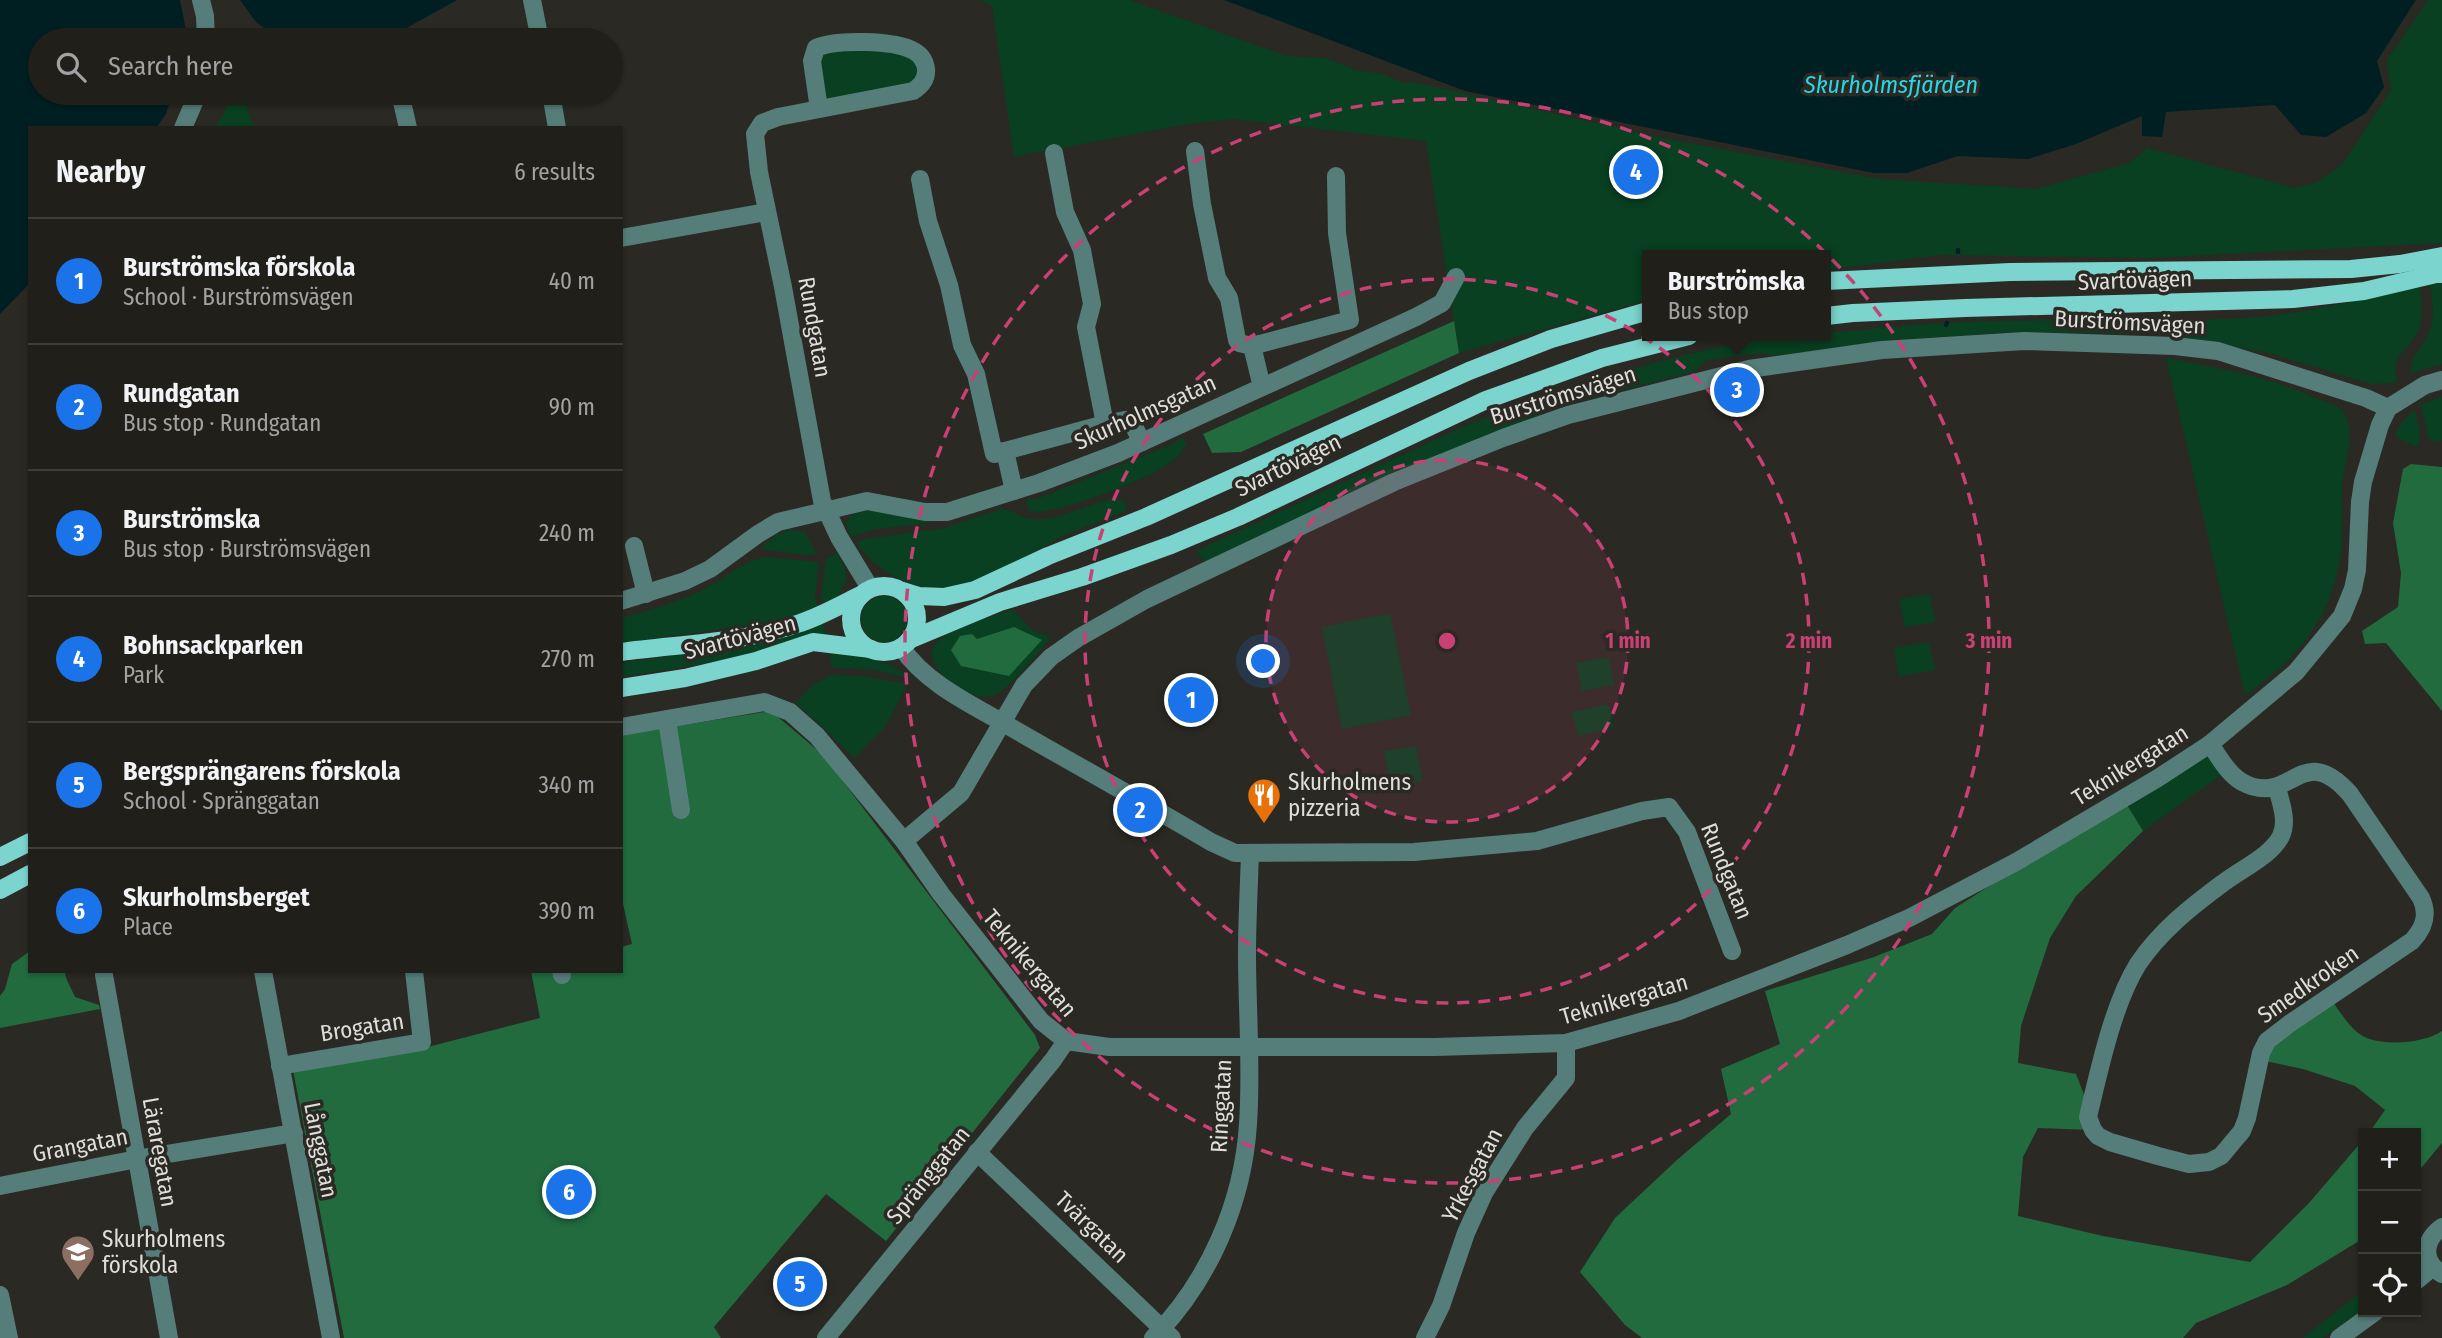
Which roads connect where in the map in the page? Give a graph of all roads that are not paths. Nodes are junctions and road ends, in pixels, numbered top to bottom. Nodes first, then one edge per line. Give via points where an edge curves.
1 (201, 0) edge
2 (532, 0) edge
3 (206, 28) edge
4 (538, 28) edge
5 (193, 105) edge
6 (403, 105) edge
7 (553, 105) edge
8 (818, 109) junction
9 (184, 126) edge
10 (408, 126) edge
11 (557, 126) edge
12 (1195, 151) dead end
13 (1054, 153) dead end
14 (1336, 176) dead end
15 (920, 179) dead end
16 (766, 212) junction
17 (623, 238) edge
18 (2438, 266) edge
19 (2403, 272) junction
20 (1456, 277) dead end
21 (1831, 281) edge
22 (1642, 313) edge
23 (1831, 316) edge
24 (1332, 325) junction
25 (1669, 341) edge
26 (1252, 346) junction
27 (1340, 351) junction
28 (2442, 380) edge
29 (1262, 387) junction
30 (2388, 408) junction
31 (1105, 424) junction
32 (1142, 442) junction
33 (1005, 451) junction
34 (1014, 491) junction
35 (826, 512) junction
36 (634, 546) dead end
37 (903, 591) junction
38 (865, 592) junction
39 (646, 594) junction
40 (623, 600) edge
41 (905, 644) junction
42 (871, 649) junction
43 (623, 652) edge
44 (623, 688) edge
45 (667, 720) junction
46 (1002, 722) junction
47 (623, 727) edge
48 (2210, 744) junction
49 (2277, 788) junction
50 (681, 810) dead end
51 (904, 841) junction
52 (28, 843) edge
53 (1250, 853) junction
54 (0, 857) edge
55 (28, 875) edge
56 (0, 890) edge
57 (1732, 951) dead end
58 (263, 973) edge
59 (414, 973) edge
60 (104, 975) dead end
61 (1066, 1041) junction
62 (1566, 1043) junction
63 (1249, 1047) junction
64 (280, 1066) junction
65 (294, 1133) junction
66 (977, 1152) junction
67 (137, 1159) junction
68 (0, 1186) edge
69 (2442, 1227) edge
70 (2437, 1270) edge
71 (2421, 1278) edge
72 (0, 1295) edge
73 (2368, 1317) edge
74 (1162, 1335) edge
75 (9, 1338) edge
76 (169, 1338) edge
77 (331, 1338) edge
78 (826, 1338) edge
79 (1424, 1338) edge
80 (2339, 1338) edge

1 - 3 street
2 - 4 street
5 - 9 street
6 - 10 street
7 - 11 street
8 - 8 street, Rundgatan via 812,61 816,48 846,42 889,45 905,47 922,57 926,73 914,92
8 - 16 street, Rundgatan via 778,117 758,128 755,142
12 - 26 street via 1217,278 1228,298 1237,340
13 - 31 street via 1065,212 1076,233 1092,303 1086,327
14 - 24 street via 1337,233 1352,316
15 - 33 street via 994,454
16 - 17 street
16 - 35 street, Rundgatan
18 - 19 main road, Svartövägen
19 - 21 main road, Svartövägen via 2010,272
19 - 23 main road, Svartövägen via 2364,291 2293,299
20 - 27 street, Skurholmsgatan via 1442,303
22 - 37 main road, Svartövägen via 1551,338 1469,371 975,590 944,597
24 - 26 street
24 - 27 street
25 - 41 main road, Svartövägen via 1602,358 1486,400 1238,517 1082,578 1000,602
26 - 29 street
27 - 29 street, Skurholmsgatan
28 - 30 street
29 - 32 street, Skurholmsgatan
30 - 46 street, Burströmsvägen via 2218,351 2175,346 2024,341 1956,344 1882,349 1749,369 1568,415 1439,463 1147,599 1051,657 1024,685
30 - 48 street, Teknikergatan via 2363,482 2357,570 2342,616 2296,673
31 - 32 street via 1131,421
31 - 33 street
32 - 34 street, Skurholmsgatan
33 - 34 street
34 - 35 street, Skurholmsgatan via 947,512 867,501
35 - 38 street, Rundgatan
35 - 39 street, Skurholmsgatan via 778,522 709,569
36 - 39 street
37 - 38 main road via 885,585
37 - 41 main road via 917,613 916,627
38 - 42 main road via 853,607 852,626 858,639
38 - 43 main road, Svartövägen via 794,625 721,640
39 - 40 street, Skurholmsgatan
41 - 42 main road via 887,652
41 - 46 street, Rundgatan via 922,672
42 - 44 main road, Svartövägen via 813,642 756,661
45 - 47 street, Teknikergatan
45 - 50 street
45 - 51 street, Teknikergatan via 757,703 783,708 817,736
46 - 51 street, Burströmsvägen via 961,793
46 - 53 street, Rundgatan via 1211,842 1235,853
48 - 49 street via 2240,781
48 - 62 street, Teknikergatan via 2074,828 1909,918 1679,1011
49 - 49 street, Smedkroken via 2309,772 2324,772 2336,779 2421,898 2425,918 2420,932 2267,1041 2247,1118 2236,1141 2221,1156 2189,1164 2110,1142 2093,1130 2088,1117 2132,976 2174,922 2274,847 2284,824
51 - 61 street, Teknikergatan via 1041,1021
52 - 54 main road
53 - 57 street, Rundgatan via 1415,852 1537,841 1669,807 1687,832
53 - 63 street, Ringgatan
55 - 56 main road
58 - 64 street, Långgatan
59 - 64 street, Brogatan via 422,1042
60 - 67 street, Läraregatan
61 - 63 street, Teknikergatan via 1109,1047
61 - 66 street, Spränggatan
62 - 63 street, Teknikergatan
62 - 79 street, Yrkesgatan via 1566,1078 1525,1128 1484,1193
63 - 74 street, Ringgatan via 1248,1122 1238,1189 1205,1269
64 - 65 street, Långgatan
65 - 67 street, Grangatan
65 - 77 street, Långgatan
66 - 74 street, Tvärgatan
66 - 78 street, Spränggatan
67 - 68 street, Grangatan
67 - 76 street, Läraregatan
69 - 70 street via 2428,1242 2427,1255
70 - 71 street
72 - 75 street
73 - 80 street

